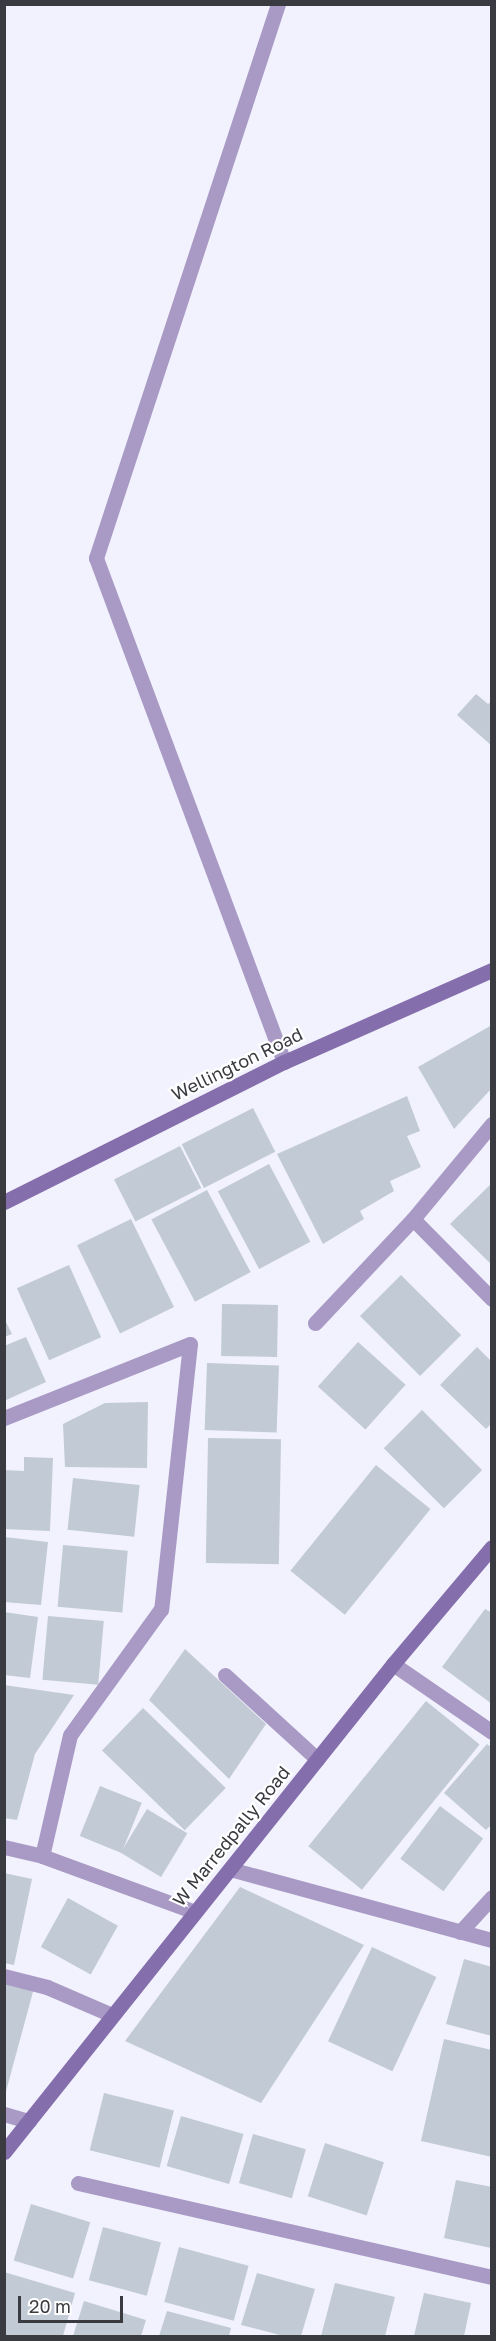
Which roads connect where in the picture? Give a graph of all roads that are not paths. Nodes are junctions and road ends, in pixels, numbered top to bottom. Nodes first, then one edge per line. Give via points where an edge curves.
1 (278, 4) edge
2 (492, 970) edge
3 (284, 1062) junction
4 (492, 1124) edge
5 (4, 1202) edge
6 (413, 1219) junction
7 (492, 1299) edge
8 (315, 1323) dead end
9 (4, 1418) edge
10 (492, 1547) edge
11 (393, 1664) junction
12 (225, 1676) dead end
13 (492, 1732) edge
14 (317, 1759) junction
15 (4, 1847) edge
16 (42, 1856) junction
17 (230, 1869) junction
18 (492, 1897) edge
19 (195, 1912) junction
20 (460, 1932) junction
21 (492, 1940) edge
22 (4, 1976) edge
23 (112, 2015) junction
24 (4, 2114) edge
25 (29, 2121) junction
26 (4, 2152) edge
27 (78, 2183) dead end
28 (492, 2277) edge

1 - 3 street via 96,558
2 - 3 main road, Wellington Road
3 - 5 main road, Wellington Road
4 - 6 street
6 - 7 street
6 - 8 street
9 - 16 street via 190,1344 161,1609 70,1735
10 - 11 main road, W Marredpally Road
11 - 13 street
11 - 14 main road, W Marredpally Road
12 - 14 street
14 - 17 main road, W Marredpally Road
15 - 16 street
16 - 19 street
17 - 19 main road, W Marredpally Road
17 - 20 street
18 - 20 street
19 - 23 main road, W Marredpally Road
20 - 21 street
22 - 23 street via 47,1987
23 - 25 main road, W Marredpally Road
24 - 25 street
25 - 26 main road, W Marredpally Road
27 - 28 street

